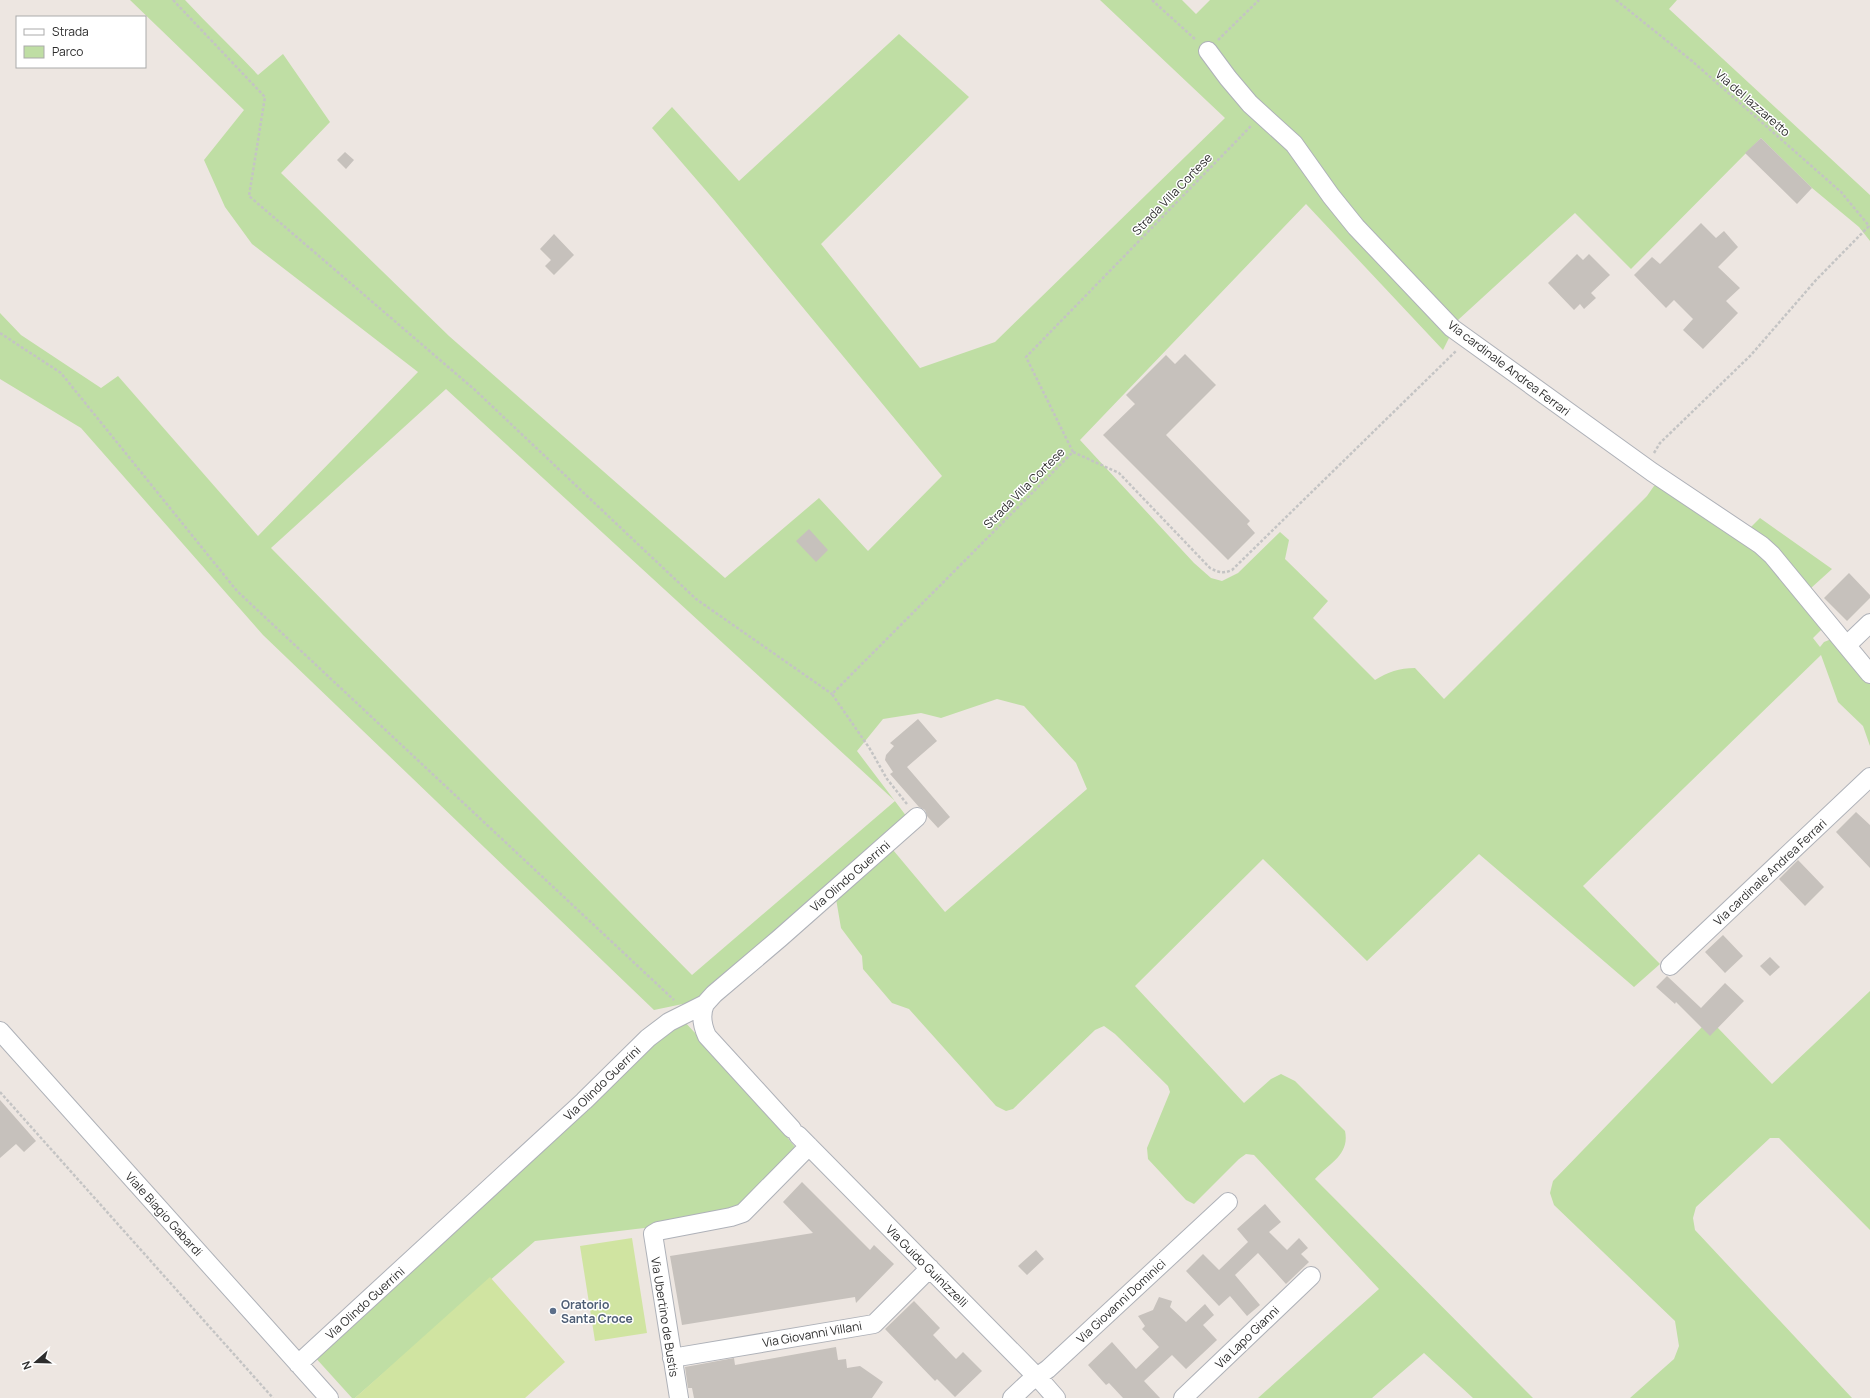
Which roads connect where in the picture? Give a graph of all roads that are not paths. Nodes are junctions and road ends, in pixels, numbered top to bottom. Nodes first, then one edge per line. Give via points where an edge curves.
1 (1208, 51) road end
2 (1870, 623) edge
3 (1847, 645) junction
4 (1870, 674) edge
5 (1870, 777) edge
6 (917, 817) road end
7 (1670, 966) dead end
8 (705, 1004) junction
9 (0, 1031) edge
10 (800, 1137) junction
11 (1228, 1202) dead end
12 (930, 1268) junction
13 (1311, 1276) dead end
14 (672, 1358) junction
15 (298, 1364) junction
16 (1037, 1376) junction
17 (329, 1398) edge
18 (679, 1398) edge
19 (1012, 1398) edge
20 (1056, 1398) edge
21 (1183, 1398) edge

1 - 3 street, Via cardinale Andrea Ferrari via 1242,96 1294,144 1356,227 1446,323 1652,472 1765,548
2 - 3 street
3 - 4 street, Via cardinale Andrea Ferrari
5 - 7 street, Via cardinale Andrea Ferrari
6 - 8 street, Via Olindo Guerrini
8 - 10 street, Via Guido Guinizzelli via 701,1016 706,1036
8 - 15 street, Via Olindo Guerrini via 669,1022 648,1038 584,1101
9 - 15 street, Viale Biagio Gabardi
10 - 12 street, Via Guido Guinizzelli
10 - 14 street, Via Ubertino de Bustis via 743,1213 658,1230 652,1235
11 - 16 street, Via Giovanni Dominici via 1048,1369
12 - 14 street, Via Giovanni Villani via 874,1324
12 - 16 street, Via Guido Guinizzelli
13 - 21 street, Via Lapo Gianni
14 - 18 street, Via Ubertino de Bustis
15 - 17 street, Viale Biagio Gabardi
16 - 19 street, Via Giovanni Dominici
16 - 20 street, Via Guido Guinizzelli

